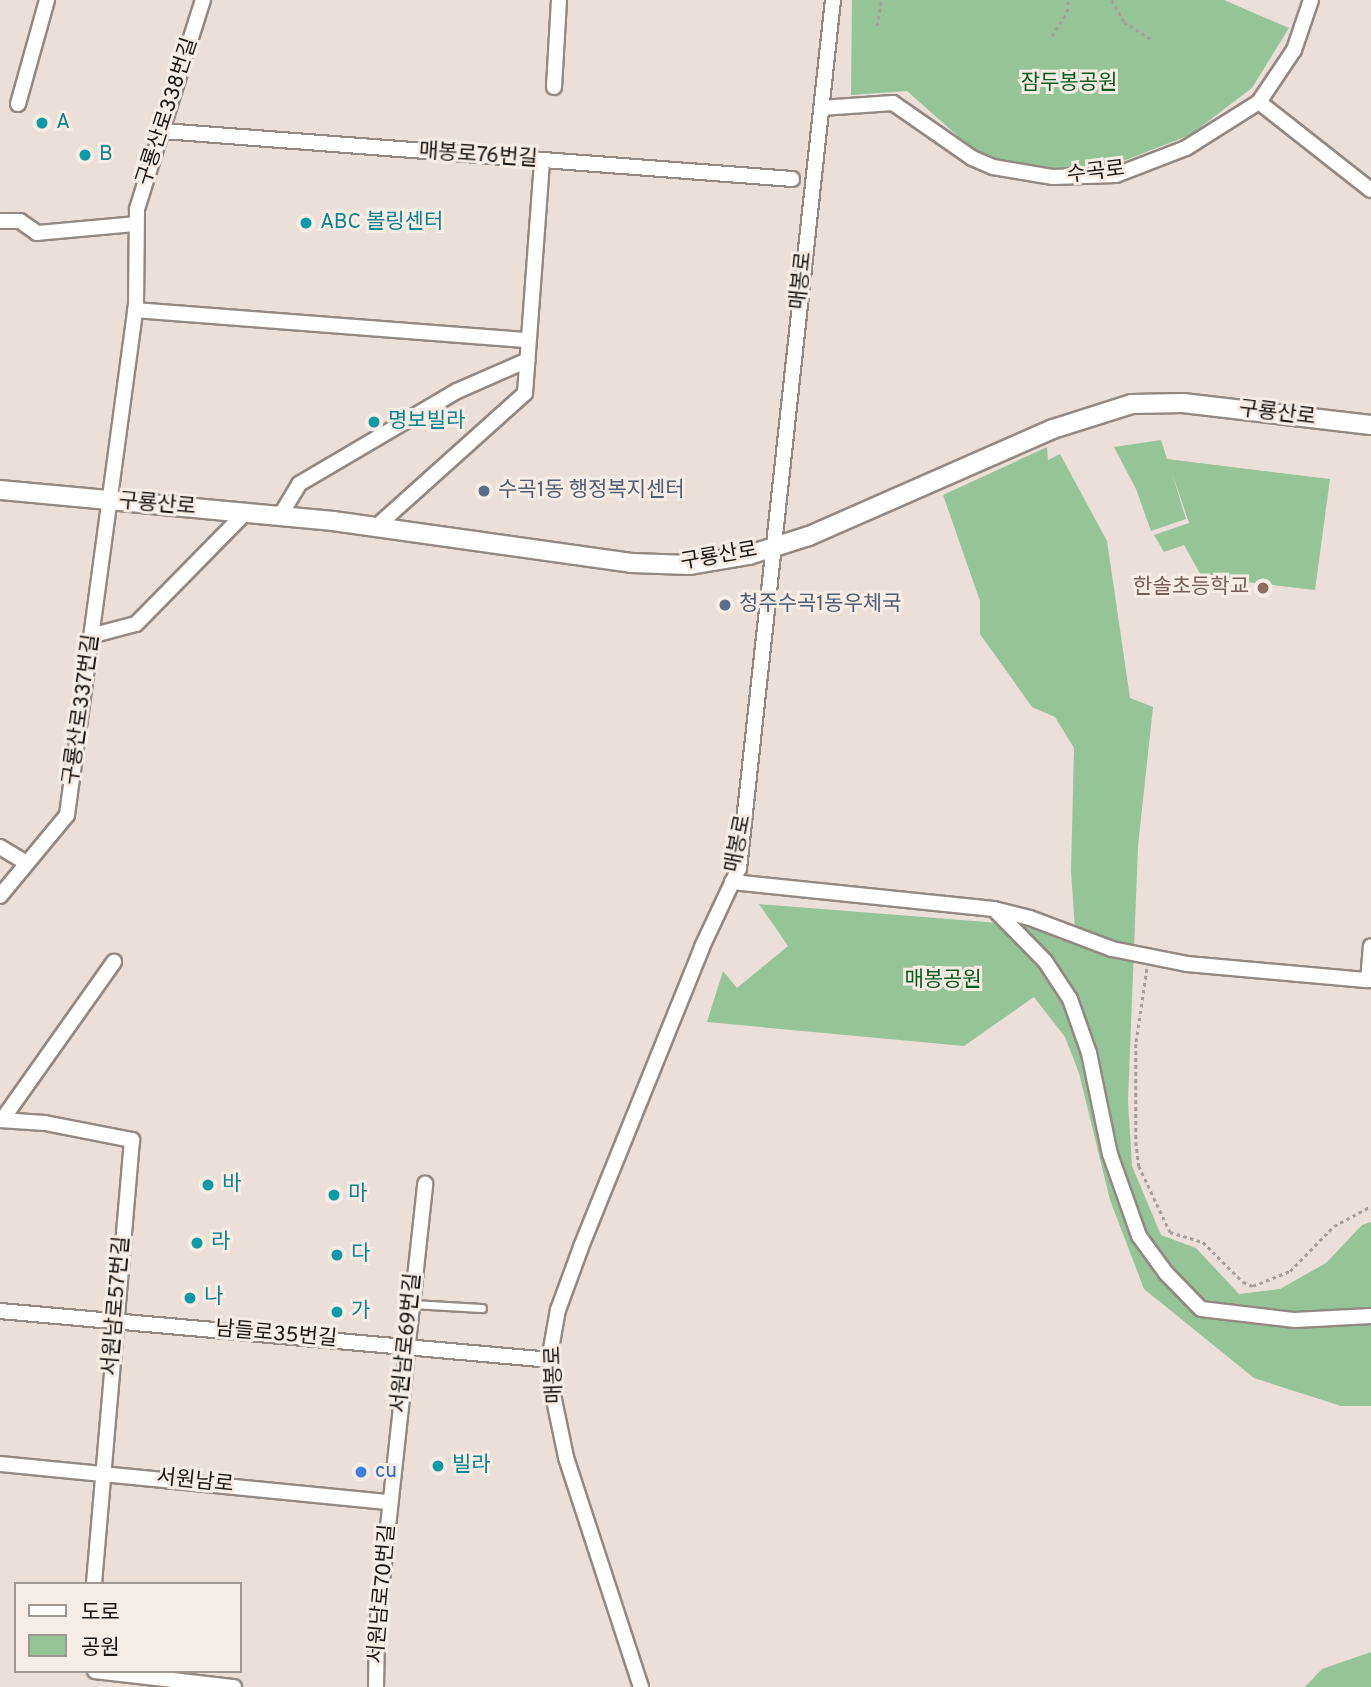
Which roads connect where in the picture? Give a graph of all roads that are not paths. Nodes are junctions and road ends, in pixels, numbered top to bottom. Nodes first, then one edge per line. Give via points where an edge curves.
1 (47, 0) edge
2 (203, 0) edge
3 (559, 0) edge
4 (833, 0) edge
5 (1311, 0) edge
6 (554, 87) dead end
7 (1259, 102) junction
8 (18, 104) dead end
9 (821, 108) junction
10 (163, 131) junction
11 (542, 161) junction
12 (792, 179) dead end
13 (1371, 190) edge
14 (0, 221) edge
15 (136, 224) junction
16 (135, 310) junction
17 (528, 340) junction
18 (528, 360) junction
19 (1371, 425) edge
20 (0, 490) edge
21 (109, 501) junction
22 (245, 513) junction
23 (280, 516) junction
24 (377, 526) junction
25 (775, 546) junction
26 (94, 635) junction
27 (0, 847) edge
28 (25, 862) junction
29 (732, 882) junction
30 (0, 896) edge
31 (994, 909) junction
32 (1371, 946) edge
33 (114, 962) dead end
34 (1, 1120) edge
35 (425, 1184) dead end
36 (411, 1304) junction
37 (482, 1308) dead end
38 (0, 1311) edge
39 (1371, 1316) edge
40 (115, 1323) junction
41 (406, 1346) junction
42 (551, 1360) junction
43 (0, 1464) edge
44 (104, 1472) junction
45 (390, 1502) junction
46 (94, 1582) edge
47 (112, 1673) edge
48 (234, 1687) edge
49 (376, 1687) edge
50 (641, 1687) edge

1 - 8 street
2 - 10 street, 구룡산로338번길
3 - 6 street
4 - 9 street, 매봉로
5 - 7 street, 수곡로 via 1294,50
7 - 9 street, 수곡로 via 1186,148 1116,175 1084,178 993,167 972,158 893,103
7 - 13 street
9 - 25 street, 매봉로
10 - 11 street, 매봉로76번길
10 - 15 street, 구룡산로338번길
11 - 12 street, 매봉로76번길
11 - 17 street
14 - 15 street via 20,221 37,233
15 - 16 street, 구룡산로338번길
16 - 17 street
16 - 21 street, 구룡산로338번길
17 - 18 street
18 - 23 street via 457,391 299,484
18 - 24 street via 525,393
19 - 25 street, 구룡산로 via 1183,402 1132,404 1054,429 871,512
20 - 21 street, 구룡산로
21 - 22 street, 구룡산로
21 - 26 street, 구룡산로337번길
22 - 23 street, 구룡산로
22 - 26 street via 136,624
23 - 24 street, 구룡산로
24 - 25 street, 구룡산로 via 668,565 716,562
25 - 29 street, 매봉로 via 744,830
26 - 28 street, 구룡산로337번길 via 66,815
27 - 28 street
28 - 30 street, 구룡산로337번길
29 - 31 street
29 - 42 street, 매봉로 via 581,1247 558,1310
31 - 32 street via 1148,959 1368,980
31 - 39 street via 1045,961 1070,999 1089,1053 1110,1154 1135,1224 1167,1273 1201,1309 1295,1320
33 - 34 street
34 - 40 street, 서원남로57번길 via 45,1123 132,1140
35 - 36 street, 서원남로69번길
36 - 37 lane
36 - 41 street, 서원남로69번길
38 - 40 street, 남들로35번길
40 - 41 street, 남들로35번길
40 - 44 street, 서원남로57번길
41 - 42 street, 남들로35번길
41 - 45 street, 서원남로69번길
42 - 50 street, 매봉로 via 551,1385 566,1457
43 - 44 street, 서원남로
44 - 45 street, 서원남로
44 - 46 street, 서원남로57번길
45 - 49 street, 서원남로70번길
47 - 48 street

